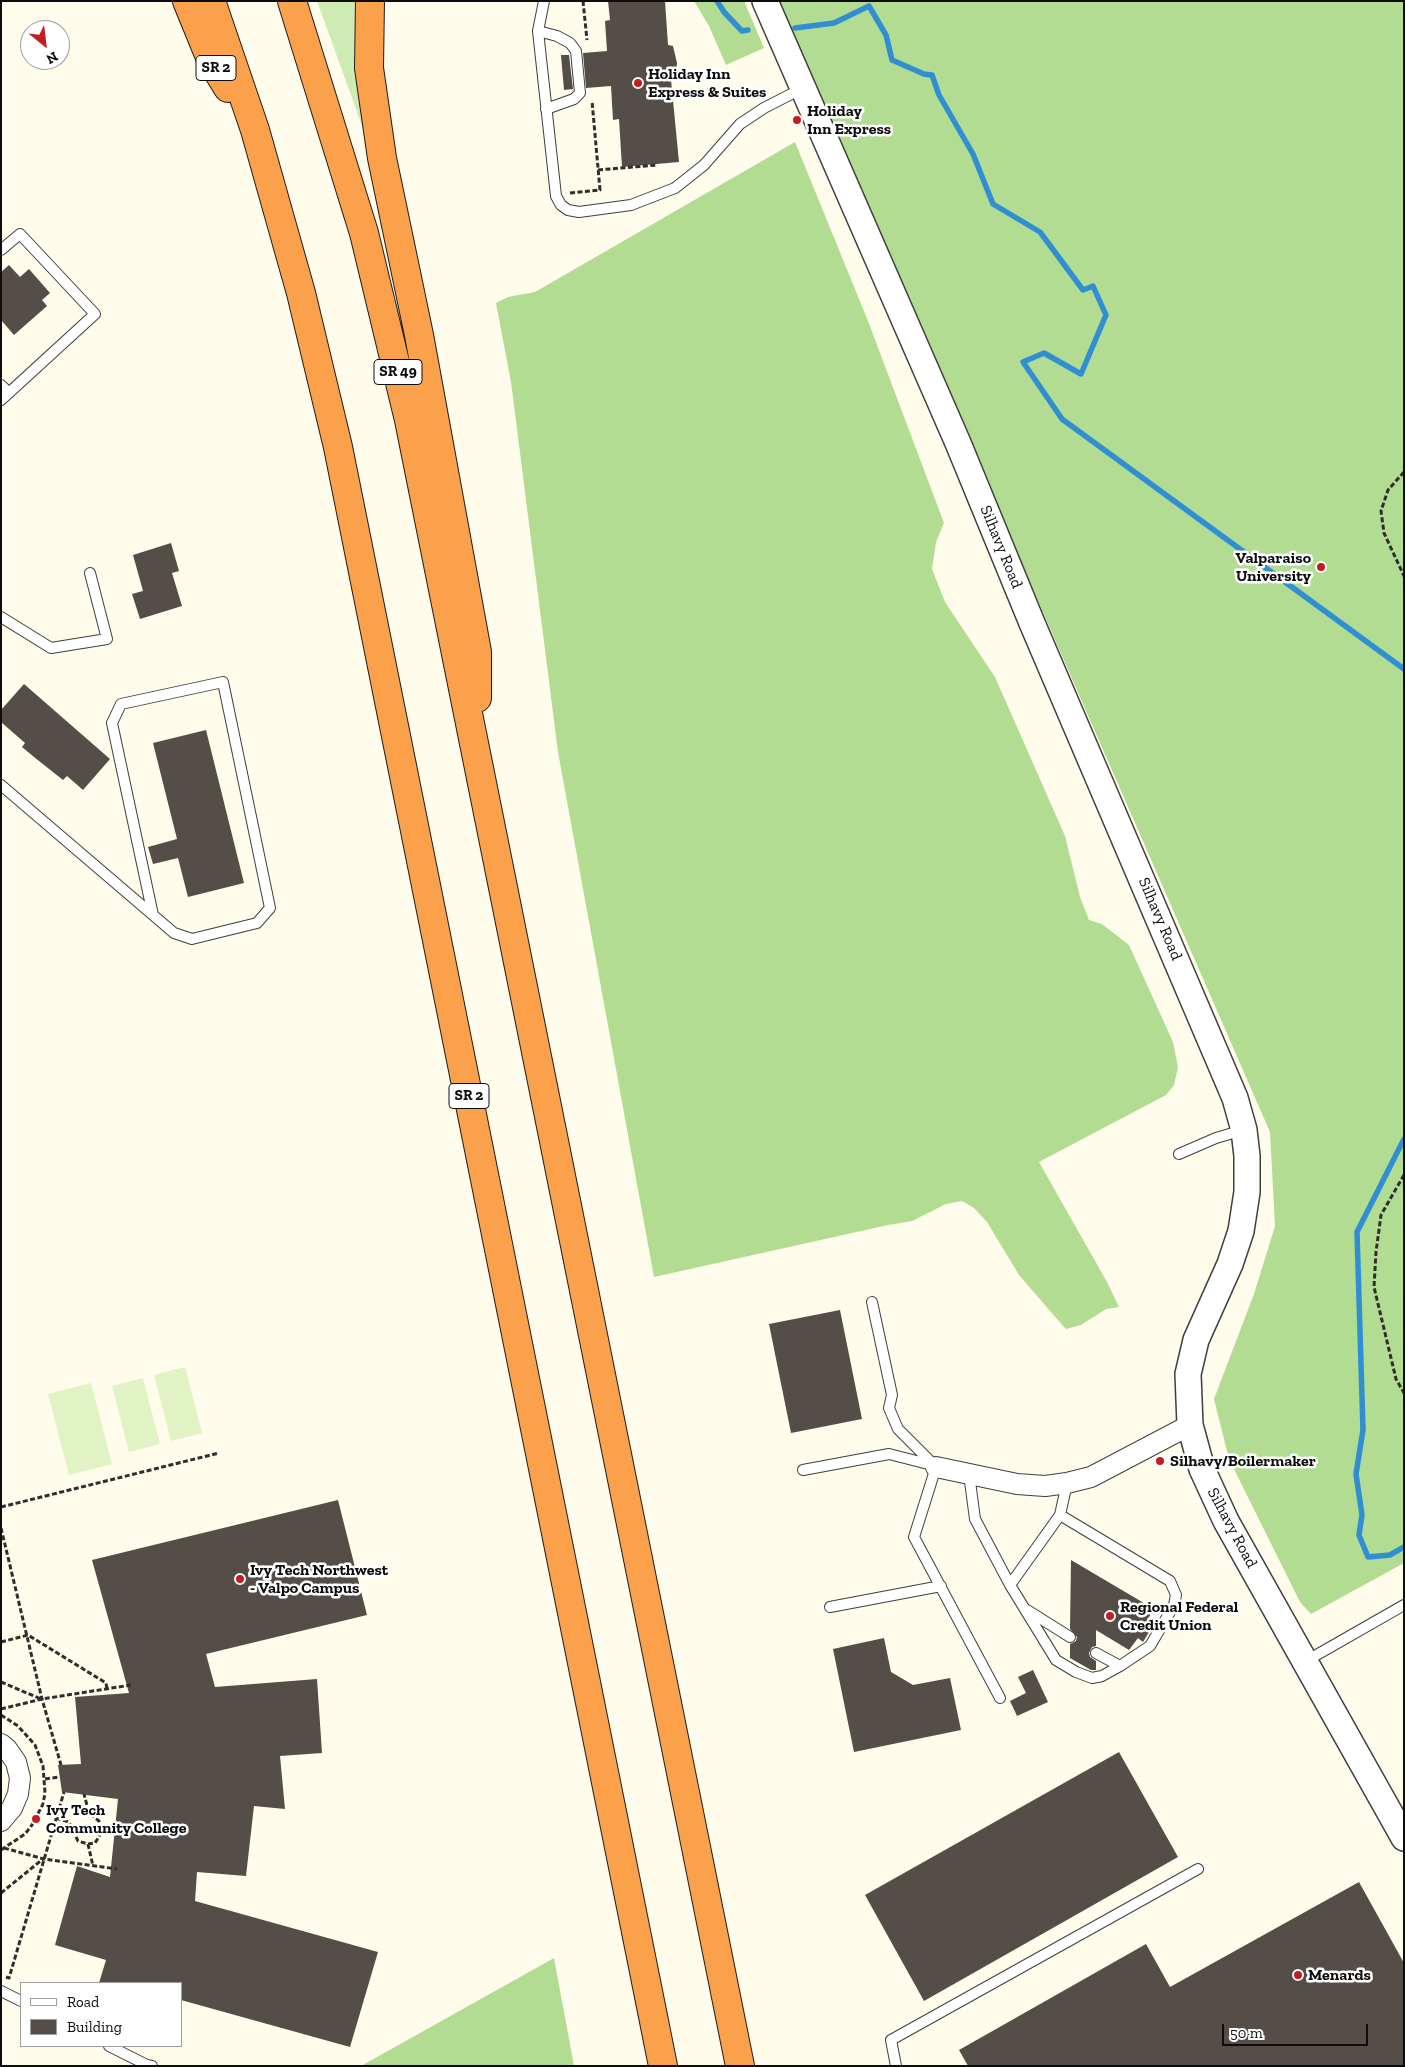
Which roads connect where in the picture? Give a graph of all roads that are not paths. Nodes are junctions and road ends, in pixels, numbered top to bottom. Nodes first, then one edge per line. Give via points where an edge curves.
1 (188, 1) edge
2 (211, 1) edge
3 (292, 1) edge
4 (370, 1) edge
5 (544, 1) edge
6 (766, 1) edge
7 (538, 31) junction
8 (804, 88) junction
9 (546, 109) junction
10 (255, 130) junction
11 (1, 250) edge
12 (1, 385) edge
13 (5, 397) edge
14 (90, 573) dead end
15 (1, 617) edge
16 (476, 750) junction
17 (1, 785) edge
18 (153, 915) junction
19 (1244, 1130) junction
20 (1179, 1154) dead end
21 (872, 1302) dead end
22 (1190, 1425) junction
23 (936, 1467) junction
24 (803, 1470) dead end
25 (969, 1474) junction
26 (1067, 1483) junction
27 (1060, 1514) junction
28 (1010, 1585) junction
29 (941, 1586) junction
30 (830, 1606) dead end
31 (1404, 1606) edge
32 (1024, 1608) junction
33 (1070, 1636) dead end
34 (1096, 1652) dead end
35 (1306, 1661) junction
36 (1120, 1666) junction
37 (1000, 1698) dead end
38 (1, 1744) edge
39 (1, 1821) edge
40 (1404, 1838) edge
41 (1198, 1869) dead end
42 (1, 1991) edge
43 (20, 2000) edge
44 (111, 2047) edge
45 (152, 2066) edge
46 (664, 2066) edge
47 (740, 2066) edge
48 (896, 2066) edge

1 - 10 highway, SR 2 via 212,62
2 - 10 highway
3 - 16 highway, SR 49 via 364,233 409,420
4 - 16 highway via 369,68 382,158 419,335 477,652
5 - 7 lane
6 - 8 street, Silhavy Road
7 - 9 lane
7 - 9 lane via 557,36 570,43 576,51 580,92 574,99
8 - 9 lane via 740,124 704,165 676,188 631,205 579,212 568,210 556,196
8 - 19 street, Silhavy Road via 1219,1056 1236,1098
10 - 46 highway, SR 2 via 301,293 338,447
11 - 13 lane via 20,234 95,314
12 - 13 lane
14 - 15 lane via 107,639 51,648
16 - 47 highway
17 - 18 lane
18 - 18 lane via 174,933 192,939 257,923 270,908 223,682 121,704 112,723
19 - 20 lane
19 - 22 street, Silhavy Road via 1247,1192 1241,1231 1196,1340 1188,1374
21 - 23 lane via 892,1395 889,1408 898,1428
22 - 26 street via 1097,1474
22 - 35 street, Silhavy Road via 1200,1462 1226,1521
23 - 24 lane via 889,1454
23 - 25 street
23 - 29 lane via 914,1537
25 - 26 street via 1018,1484 1045,1486
25 - 28 lane via 975,1519
26 - 27 lane
27 - 28 lane
27 - 36 lane via 1170,1581 1176,1595 1174,1605 1150,1646
28 - 32 lane
29 - 30 lane
29 - 37 lane
31 - 35 lane
32 - 33 lane
32 - 36 lane via 1056,1660 1092,1678
34 - 36 lane
35 - 40 street, Silhavy Road
38 - 39 street via 16,1762 20,1778 12,1808
41 - 48 lane via 891,2040
42 - 43 lane
44 - 45 lane

